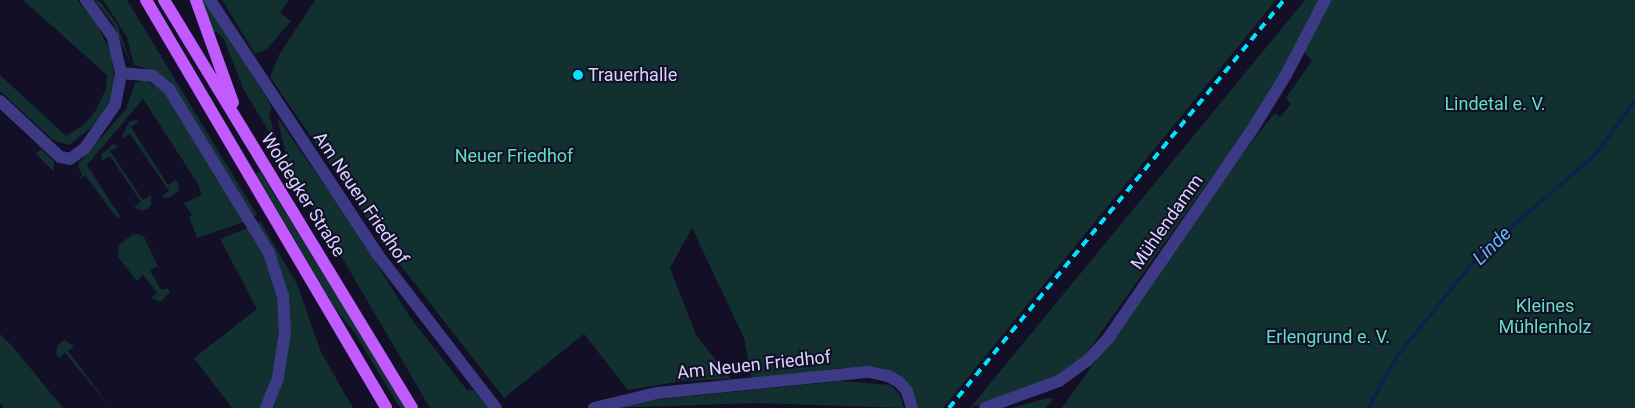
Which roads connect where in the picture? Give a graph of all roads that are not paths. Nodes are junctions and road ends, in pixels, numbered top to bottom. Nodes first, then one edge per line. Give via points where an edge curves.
1 (86, 0) edge
2 (146, 0) edge
3 (164, 0) edge
4 (196, 0) edge
5 (210, 0) edge
6 (1325, 0) edge
7 (121, 72) junction
8 (0, 102) edge
9 (244, 133) junction
10 (911, 402) edge
11 (266, 408) edge
12 (386, 408) edge
13 (412, 408) edge
14 (496, 408) edge
15 (594, 408) edge
16 (986, 408) edge

1 - 7 street via 112,37
2 - 12 main road, Woldegker Straße
3 - 9 main road, Woldegker Straße
4 - 9 main road
5 - 14 street, Am Neuen Friedhof via 278,108 378,254
6 - 16 street, Mühlendamm via 1286,75 1252,130 1109,337 1087,360 1059,381
7 - 8 street via 115,105 85,148 70,159 55,153
7 - 11 street via 153,76 169,89 269,253 282,296 285,332 278,378
9 - 13 main road, Woldegker Straße
10 - 15 street, Am Neuen Friedhof via 894,378 869,372 657,392

